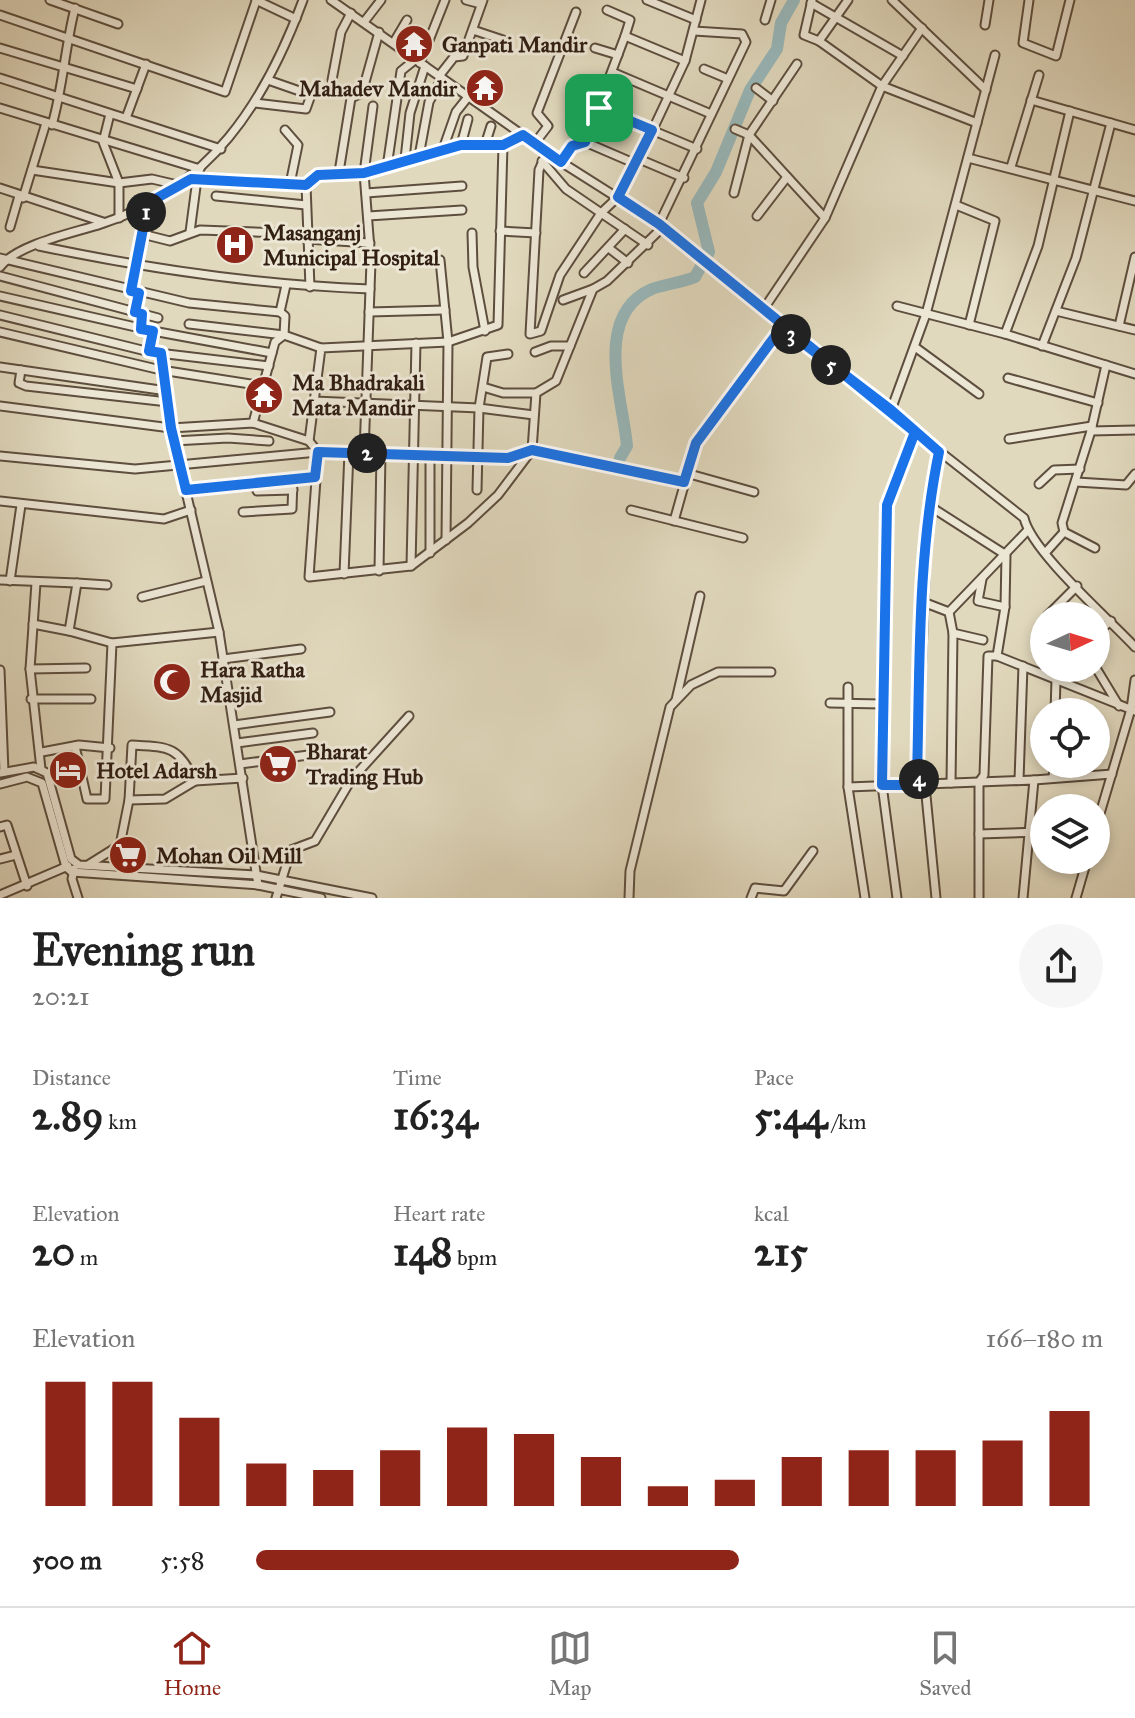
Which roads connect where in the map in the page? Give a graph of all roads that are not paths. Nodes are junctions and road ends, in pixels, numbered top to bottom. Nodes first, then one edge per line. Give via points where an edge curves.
1 (50, 0) edge
2 (256, 0) edge
3 (303, 0) edge
4 (331, 0) edge
5 (353, 0) edge
6 (381, 0) edge
7 (445, 0) edge
8 (466, 0) edge
9 (647, 0) edge
10 (701, 0) edge
11 (771, 0) edge
12 (848, 0) edge
13 (892, 0) edge
14 (989, 0) edge
15 (1029, 0) edge
16 (1070, 0) edge
17 (482, 2) edge
18 (812, 2) edge
19 (75, 8) junction
20 (607, 10) dead end
21 (350, 12) junction
22 (576, 12) dead end
23 (0, 15) edge
24 (837, 15) junction
25 (296, 19) junction
26 (407, 20) dead end
27 (696, 20) junction
28 (765, 20) dead end
29 (364, 22) junction
30 (118, 24) dead end
31 (985, 25) dead end
32 (922, 28) junction
33 (473, 30) junction
34 (694, 31) junction
35 (379, 32) junction
36 (67, 36) junction
37 (625, 36) junction
38 (503, 40) dead end
39 (819, 41) junction
40 (394, 42) junction
41 (0, 48) edge
42 (595, 48) dead end
43 (618, 55) junction
44 (995, 55) dead end
45 (903, 56) junction
46 (685, 61) junction
47 (420, 63) junction
48 (146, 64) junction
49 (797, 64) dead end
50 (62, 65) junction
51 (704, 69) dead end
52 (612, 72) junction
53 (1039, 75) dead end
54 (441, 77) junction
55 (0, 78) edge
56 (728, 79) junction
57 (268, 80) junction
58 (332, 80) dead end
59 (882, 86) junction
60 (756, 88) dead end
61 (137, 89) junction
62 (986, 90) junction
63 (668, 96) junction
64 (61, 97) junction
65 (468, 97) junction
66 (1031, 100) junction
67 (773, 101) junction
68 (255, 103) junction
69 (373, 106) dead end
70 (0, 108) edge
71 (599, 108) junction
72 (1070, 111) junction
73 (110, 114) junction
74 (711, 114) junction
75 (126, 118) junction
76 (468, 119) dead end
77 (977, 123) junction
78 (1111, 123) junction
79 (49, 124) junction
80 (491, 126) dead end
81 (735, 129) dead end
82 (285, 130) dead end
83 (652, 130) junction
84 (1135, 130) edge
85 (523, 135) junction
86 (749, 135) junction
87 (103, 142) junction
88 (585, 142) junction
89 (535, 143) junction
90 (461, 145) junction
91 (485, 145) junction
92 (503, 145) junction
93 (221, 149) junction
94 (697, 149) junction
95 (442, 152) junction
96 (547, 152) junction
97 (419, 156) junction
98 (968, 158) junction
99 (405, 159) junction
100 (542, 161) junction
101 (638, 161) junction
102 (561, 162) junction
103 (387, 167) junction
104 (1011, 167) junction
105 (200, 169) junction
106 (32, 170) junction
107 (339, 172) junction
108 (364, 173) junction
109 (787, 177) junction
110 (684, 178) junction
111 (1053, 178) junction
112 (194, 179) junction
113 (119, 183) junction
114 (290, 184) junction
115 (306, 185) junction
116 (182, 186) junction
117 (462, 186) dead end
118 (0, 188) edge
119 (1091, 190) junction
120 (366, 193) junction
121 (734, 193) dead end
122 (216, 196) dead end
123 (21, 197) junction
124 (618, 197) junction
125 (1135, 201) edge
126 (148, 203) junction
127 (306, 205) junction
128 (956, 205) junction
129 (462, 210) dead end
130 (601, 213) junction
131 (368, 216) junction
132 (757, 216) dead end
133 (119, 218) junction
134 (825, 218) junction
135 (105, 223) junction
136 (661, 225) junction
137 (10, 227) dead end
138 (625, 229) junction
139 (500, 231) junction
140 (190, 232) junction
141 (472, 233) dead end
142 (536, 233) junction
143 (142, 234) junction
144 (306, 237) junction
145 (370, 243) junction
146 (36, 245) junction
147 (648, 245) junction
148 (610, 249) junction
149 (1135, 257) edge
150 (2, 261) edge
151 (371, 262) junction
152 (628, 263) junction
153 (135, 266) junction
154 (584, 273) dead end
155 (0, 276) edge
156 (286, 285) junction
157 (310, 287) junction
158 (370, 289) junction
159 (593, 289) junction
160 (135, 292) junction
161 (0, 296) edge
162 (563, 300) dead end
163 (897, 306) dead end
164 (445, 310) junction
165 (763, 310) junction
166 (1056, 311) junction
167 (280, 312) junction
168 (369, 312) junction
169 (139, 313) junction
170 (926, 314) junction
171 (0, 315) edge
172 (158, 318) dead end
173 (189, 324) dead end
174 (969, 325) junction
175 (1119, 326) junction
176 (782, 327) junction
177 (141, 329) junction
178 (1135, 330) edge
179 (153, 331) junction
180 (485, 331) junction
181 (0, 332) edge
182 (1005, 334) junction
183 (284, 335) junction
184 (448, 342) junction
185 (416, 343) junction
186 (368, 345) junction
187 (570, 346) junction
188 (1042, 346) junction
189 (915, 347) junction
190 (321, 348) junction
191 (149, 351) junction
192 (535, 352) dead end
193 (161, 353) junction
194 (272, 353) junction
195 (508, 354) dead end
196 (1106, 365) junction
197 (269, 366) junction
198 (0, 367) edge
199 (21, 370) junction
200 (161, 370) junction
201 (1135, 374) edge
202 (1008, 378) dead end
203 (263, 386) junction
204 (483, 387) junction
205 (167, 391) junction
206 (536, 393) junction
207 (979, 394) dead end
208 (314, 401) junction
209 (168, 402) junction
210 (365, 403) junction
211 (1098, 403) junction
212 (0, 406) edge
213 (415, 407) junction
214 (448, 408) junction
215 (479, 408) junction
216 (891, 410) junction
217 (534, 415) junction
218 (253, 423) junction
219 (171, 428) junction
220 (1092, 428) junction
221 (1135, 430) edge
222 (915, 432) junction
223 (1009, 439) dead end
224 (174, 441) junction
225 (269, 441) dead end
226 (309, 441) junction
227 (532, 450) junction
228 (318, 452) junction
229 (349, 452) junction
230 (939, 452) junction
231 (364, 453) junction
232 (381, 453) junction
233 (412, 454) junction
234 (430, 455) junction
235 (0, 456) edge
236 (445, 456) junction
237 (480, 456) junction
238 (180, 463) junction
239 (1080, 469) junction
240 (686, 473) junction
241 (1135, 474) edge
242 (315, 477) junction
243 (293, 479) junction
244 (684, 482) junction
245 (1076, 482) junction
246 (1039, 484) dead end
247 (186, 490) junction
248 (293, 490) junction
249 (477, 490) dead end
250 (257, 491) dead end
251 (754, 492) dead end
252 (0, 501) edge
253 (21, 505) junction
254 (928, 505) junction
255 (191, 510) junction
256 (631, 510) dead end
257 (243, 512) dead end
258 (674, 521) junction
259 (1027, 531) junction
260 (1064, 532) junction
261 (743, 538) dead end
262 (446, 540) junction
263 (1095, 548) dead end
264 (1046, 552) junction
265 (430, 553) junction
266 (1006, 555) junction
267 (411, 566) junction
268 (379, 571) junction
269 (344, 574) junction
270 (982, 579) junction
271 (0, 580) edge
272 (10, 581) junction
273 (206, 581) junction
274 (36, 583) junction
275 (77, 583) junction
276 (107, 585) dead end
277 (1077, 586) junction
278 (700, 596) dead end
279 (142, 597) dead end
280 (923, 602) junction
281 (1061, 602) edge
282 (1005, 607) junction
283 (949, 612) junction
284 (1111, 621) joint
285 (33, 624) junction
286 (69, 631) junction
287 (219, 632) junction
288 (953, 633) junction
289 (983, 640) dead end
290 (112, 643) junction
291 (1135, 647) edge
292 (301, 649) dead end
293 (997, 656) junction
294 (223, 659) junction
295 (1023, 666) junction
296 (86, 668) dead end
297 (1030, 668) edge
298 (30, 669) junction
299 (0, 670) edge
300 (771, 672) dead end
301 (1135, 680) edge
302 (1065, 682) edge
303 (1104, 682) edge
304 (848, 687) dead end
305 (31, 699) junction
306 (91, 699) dead end
307 (675, 702) junction
308 (830, 703) dead end
309 (849, 703) junction
310 (882, 704) junction
311 (1119, 706) junction
312 (1133, 710) edge
313 (330, 712) dead end
314 (409, 716) dead end
315 (234, 725) junction
316 (313, 733) dead end
317 (237, 743) junction
318 (75, 746) junction
319 (110, 748) junction
320 (42, 752) junction
321 (316, 754) dead end
322 (240, 764) junction
323 (42, 768) junction
324 (2, 773) edge
325 (1112, 774) joint
326 (243, 778) junction
327 (1053, 778) edge
328 (39, 779) junction
329 (1019, 780) junction
330 (1034, 780) junction
331 (195, 781) junction
332 (979, 782) junction
333 (951, 783) junction
334 (0, 784) edge
335 (882, 785) junction
336 (925, 785) junction
337 (848, 787) junction
338 (1106, 794) edge
339 (129, 800) junction
340 (0, 827) edge
341 (1029, 832) junction
342 (979, 834) junction
343 (813, 851) dead end
344 (16, 855) junction
345 (0, 859) edge
346 (76, 868) junction
347 (1083, 874) edge
348 (256, 875) junction
349 (280, 884) junction
350 (258, 885) junction
351 (27, 886) junction
352 (0, 895) edge
353 (78, 898) edge
354 (276, 898) edge
355 (321, 898) edge
356 (372, 898) edge
357 (629, 898) edge
358 (751, 898) edge
359 (865, 898) edge
360 (897, 898) edge
361 (936, 898) edge
362 (979, 898) edge
363 (1023, 898) edge
364 (1076, 898) edge

1 - 19 street
2 - 25 street
2 - 48 street via 225,92
3 - 25 street
4 - 21 street
5 - 21 street
6 - 29 street
7 - 47 street
8 - 17 street
9 - 27 street
10 - 27 street
11 - 28 street
12 - 24 street
13 - 32 street
14 - 31 street
15 - 16 street via 1023,43 1056,56
17 - 33 street
18 - 24 street
18 - 39 street via 804,35
19 - 30 street
19 - 36 street
20 - 37 street via 630,20
21 - 29 street
21 - 58 street
22 - 89 street via 537,113 548,126
23 - 36 street
24 - 39 street
24 - 45 street
25 - 57 street
26 - 40 street
27 - 34 street
29 - 35 street
32 - 45 street
32 - 62 street
33 - 38 street
33 - 54 street via 463,56 454,57
34 - 46 street
34 - 56 street via 745,37
35 - 40 street
35 - 107 street via 362,93 351,98
36 - 48 street
36 - 50 street
37 - 43 street
37 - 46 street
39 - 59 street
40 - 47 street
41 - 50 street
42 - 43 street
43 - 52 street
44 - 62 street
45 - 59 street
46 - 63 street
47 - 54 street
47 - 99 street
47 - 103 street via 401,71
48 - 61 street
49 - 67 street
50 - 61 street
50 - 64 street
51 - 56 street
52 - 63 street
52 - 71 street
53 - 66 street
54 - 65 street
54 - 97 street via 429,102
55 - 64 street
56 - 74 street
57 - 68 street
57 - 68 street via 311,95 306,109
59 - 77 street
59 - 134 street
60 - 67 street
61 - 75 street
62 - 77 street
63 - 74 street
63 - 83 street
64 - 73 street
64 - 79 street
65 - 85 street
65 - 95 street via 456,112
66 - 72 street
66 - 104 street
67 - 86 street
68 - 93 street
69 - 108 street
70 - 79 street
71 - 83 street
71 - 88 street
72 - 78 street
72 - 111 street
73 - 75 street
73 - 87 street
74 - 94 street
75 - 93 street
76 - 90 street
77 - 98 street
78 - 84 street
78 - 119 street
79 - 87 street
79 - 106 street
80 - 91 street
81 - 86 street
82 - 114 street via 298,145
83 - 94 street
83 - 101 street
85 - 89 street
85 - 92 street
86 - 109 street
86 - 121 street
87 - 105 street
87 - 113 street
88 - 101 street
88 - 102 street via 572,146
89 - 96 street
90 - 91 street
90 - 95 street
91 - 92 street
92 - 139 street
93 - 105 street
94 - 110 street
95 - 97 street
96 - 100 street
96 - 102 street
97 - 99 street
98 - 104 street
98 - 128 street
99 - 103 street
100 - 130 street via 566,189
100 - 142 street
101 - 110 street
101 - 124 street
102 - 124 street
103 - 108 street
104 - 111 street
105 - 112 street
106 - 113 street
106 - 123 street
107 - 108 street
107 - 115 street via 318,175
108 - 120 street
109 - 132 street
109 - 134 street
110 - 136 street
111 - 119 street
111 - 182 street via 1038,246
112 - 114 street
112 - 116 street
112 - 140 street
113 - 116 street via 152,179
113 - 133 street
114 - 115 street
115 - 127 street
116 - 126 street
117 - 120 street
118 - 123 street
119 - 125 street
119 - 166 street via 1076,258
120 - 131 street
122 - 127 street
123 - 135 street
123 - 137 street
124 - 130 street
124 - 136 street
126 - 133 street
126 - 143 street
127 - 144 street
128 - 170 street
128 - 174 street via 993,218 996,224
129 - 131 street
130 - 138 street
130 - 142 street via 560,275 541,331 530,334
131 - 145 street
133 - 135 street
134 - 165 street
135 - 146 street
136 - 147 street
136 - 165 street
138 - 147 street
138 - 148 street
139 - 142 street
139 - 180 street via 498,325
140 - 143 street via 170,241
140 - 144 street
141 - 180 street
143 - 153 street
144 - 145 street
144 - 157 street
145 - 151 street
146 - 150 street
146 - 153 street
147 - 152 street
148 - 152 street
148 - 154 street
149 - 175 street
150 - 160 street
151 - 158 street
151 - 164 street via 440,260
152 - 159 street
153 - 156 street
153 - 160 street
155 - 169 street
156 - 157 street
156 - 167 street
157 - 158 street
158 - 168 street
159 - 162 street
159 - 187 street
160 - 167 street
160 - 169 street
161 - 177 street
163 - 170 street
164 - 168 street
164 - 184 street
165 - 176 street
166 - 175 street
166 - 188 street
167 - 183 street via 285,316
168 - 186 street
169 - 172 street
169 - 177 street
170 - 174 street
170 - 189 street
171 - 191 street
173 - 183 street
174 - 182 street
175 - 178 street
176 - 216 street
176 - 240 street via 696,443
177 - 179 street
179 - 191 street
179 - 194 street
180 - 184 street
181 - 200 street
182 - 188 street
183 - 190 street
183 - 194 street
184 - 185 street
184 - 214 street
185 - 186 street
185 - 213 street
186 - 190 street
186 - 210 street
187 - 192 street
187 - 206 street via 556,381
188 - 196 street
189 - 207 street
189 - 216 street
190 - 208 street
191 - 193 street
193 - 197 street
193 - 200 street
194 - 197 street
195 - 204 street via 487,357
196 - 201 street
196 - 211 street
197 - 203 street
198 - 199 street
199 - 205 street
199 - 209 street via 19,383 26,386
200 - 203 street
200 - 205 street
202 - 211 street
203 - 218 street
204 - 206 street
204 - 215 street
205 - 209 street
206 - 217 street
208 - 210 street
208 - 226 street
209 - 219 street
210 - 213 street
210 - 231 street
211 - 220 street
212 - 219 street
213 - 214 street
213 - 233 street
214 - 215 street
214 - 236 street
215 - 217 street
215 - 237 street
216 - 222 street
217 - 227 street
218 - 219 street
218 - 226 street
219 - 224 street
220 - 221 street
220 - 223 street
220 - 239 street
222 - 230 street
222 - 310 street via 887,505
224 - 225 street
224 - 238 street
226 - 228 street
227 - 237 street via 508,458
227 - 244 street
227 - 262 street via 498,495
228 - 229 street
228 - 238 street
228 - 242 street
229 - 231 street
229 - 269 street
230 - 254 street
230 - 259 street via 1024,518
231 - 232 street
232 - 233 street
232 - 268 street
233 - 234 street
233 - 267 street
234 - 236 street
234 - 265 street
235 - 238 street via 135,469
236 - 237 street
236 - 262 street
237 - 249 street
238 - 247 street
239 - 245 street
239 - 246 street via 1054,470
240 - 244 street
240 - 251 street
241 - 245 street via 1126,485
242 - 243 street
242 - 269 street via 309,577
243 - 247 street
243 - 248 street
244 - 258 street
245 - 260 street via 1062,523
247 - 255 street
248 - 250 street
248 - 257 street via 292,509
252 - 253 street
253 - 255 street via 164,519
253 - 272 street
254 - 266 street
254 - 280 street
255 - 273 street
256 - 258 street
258 - 261 street
259 - 264 street
259 - 266 street
260 - 263 street
260 - 264 street
262 - 265 street
264 - 277 street
265 - 267 street
266 - 270 street
266 - 282 street
267 - 268 street
268 - 269 street
270 - 282 street via 978,601
270 - 283 street
271 - 272 street
272 - 274 street
273 - 279 street
273 - 287 street
274 - 275 street
274 - 285 street
275 - 276 street
275 - 286 street
277 - 281 street
277 - 284 street
278 - 307 street
280 - 283 street
280 - 336 street via 917,777
282 - 293 street
283 - 288 street
284 - 291 street
285 - 286 street
285 - 298 street
286 - 290 street
287 - 290 street
287 - 294 street
288 - 289 street
288 - 333 street
290 - 319 street
292 - 294 street
293 - 295 street
293 - 332 street via 988,656 984,775
294 - 315 street
295 - 297 street
295 - 329 street
296 - 298 street
298 - 305 street
299 - 324 street
300 - 307 street via 718,672 691,685
301 - 312 street
302 - 311 street
303 - 311 street
304 - 309 street
305 - 306 street
305 - 320 street
307 - 357 street via 630,871
308 - 309 street
309 - 310 street
309 - 337 street
310 - 335 street
311 - 312 street
312 - 325 street
313 - 315 street
314 - 349 street via 351,780 315,841 291,850
315 - 317 street
316 - 317 street
317 - 322 street
318 - 319 street
318 - 319 street via 90,800 107,797
318 - 320 street
320 - 323 street
321 - 322 street
322 - 326 street
323 - 324 street
323 - 328 street
323 - 346 street via 51,779
325 - 338 street
326 - 331 street
326 - 348 street
327 - 330 street
328 - 334 street
328 - 346 street
329 - 330 street
329 - 332 street
330 - 341 street
331 - 339 street via 165,799
331 - 339 street via 184,758 167,747 132,745
332 - 333 street
332 - 342 street
333 - 336 street
335 - 336 street
335 - 337 street
335 - 360 street
336 - 361 street
337 - 359 street
339 - 346 street via 120,845
340 - 344 street via 7,825
341 - 342 street
341 - 363 street
342 - 362 street
343 - 358 street via 784,891 755,888
344 - 345 street
344 - 351 street
346 - 348 street
346 - 350 street
346 - 351 street
346 - 353 street
347 - 364 street
348 - 349 street
348 - 350 street
349 - 350 street
349 - 354 street
349 - 355 street
349 - 356 street
351 - 352 street

